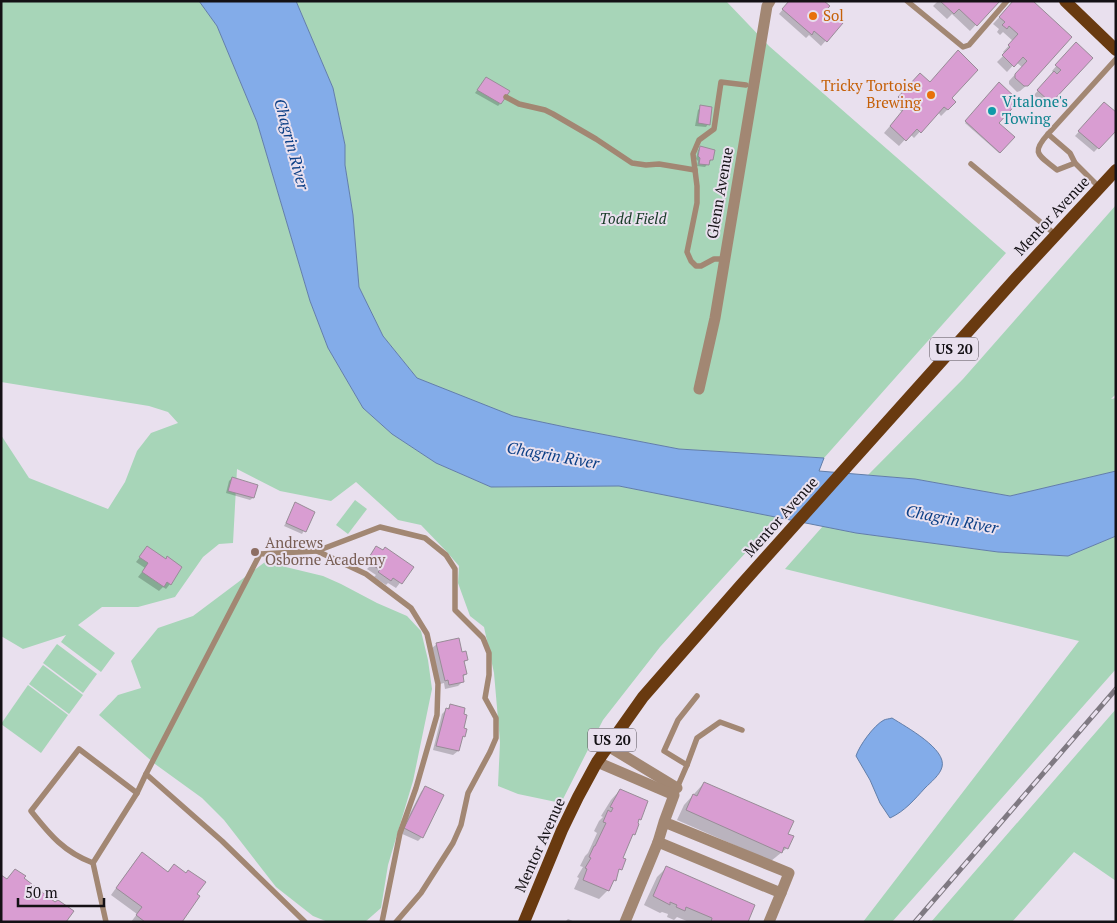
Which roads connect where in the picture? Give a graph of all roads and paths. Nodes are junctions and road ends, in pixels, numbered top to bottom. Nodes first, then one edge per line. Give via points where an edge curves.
1 (770, 1) edge
2 (907, 1) edge
3 (1007, 1) edge
4 (1065, 1) edge
5 (1116, 50) edge
6 (1116, 59) edge
7 (746, 85) dead end
8 (506, 97) dead end
9 (1048, 134) junction
10 (1075, 162) junction
11 (971, 164) dead end
12 (695, 170) junction
13 (1115, 174) edge
14 (1100, 188) junction
15 (1056, 235) junction
16 (724, 259) junction
17 (699, 389) dead end
18 (317, 551) junction
19 (697, 696) dead end
20 (742, 730) dead end
21 (608, 746) junction
22 (597, 762) junction
23 (686, 766) junction
24 (146, 774) junction
25 (675, 791) junction
26 (137, 793) junction
27 (664, 822) junction
28 (658, 842) junction
29 (93, 863) junction
30 (781, 893) junction
31 (771, 920) edge
32 (106, 922) edge
33 (305, 922) edge
34 (382, 922) edge
35 (396, 922) edge
36 (524, 922) edge
37 (625, 922) edge

1 - 16 street, Glenn Avenue
2 - 3 lane via 963,47 969,45
4 - 5 main road
6 - 9 lane
7 - 12 lane via 721,82 714,129 695,146
8 - 12 lane via 553,114 632,163
9 - 10 lane via 1070,153
9 - 10 lane via 1038,144 1039,155 1057,170
10 - 14 lane
11 - 15 lane
12 - 16 lane via 697,203 687,252 696,266
13 - 14 main road, Mentor Avenue / US 20
14 - 15 main road, Mentor Avenue / US 20
15 - 21 main road, Mentor Avenue / US 20 via 658,679
16 - 17 street, Glenn Avenue
18 - 24 lane via 260,554
18 - 34 lane via 366,574 411,608 427,634 438,684 437,715 400,833
18 - 35 lane via 380,527 425,538 446,555 455,568 455,610 483,638 488,653 485,698 496,718 496,738 468,793 461,826 453,843 421,893
19 - 23 lane via 678,720 664,751
20 - 23 lane via 720,722 697,738
21 - 22 main road, Mentor Avenue / US 20
21 - 25 street
22 - 25 street
22 - 36 main road, Mentor Avenue / US 20 via 562,830
23 - 25 lane
24 - 26 lane
24 - 33 lane via 222,841
25 - 27 street
26 - 29 lane
26 - 29 lane via 79,749 32,811 51,836 68,851
27 - 28 street
27 - 30 street via 789,873
28 - 30 street
28 - 37 street
29 - 32 lane
30 - 31 street

